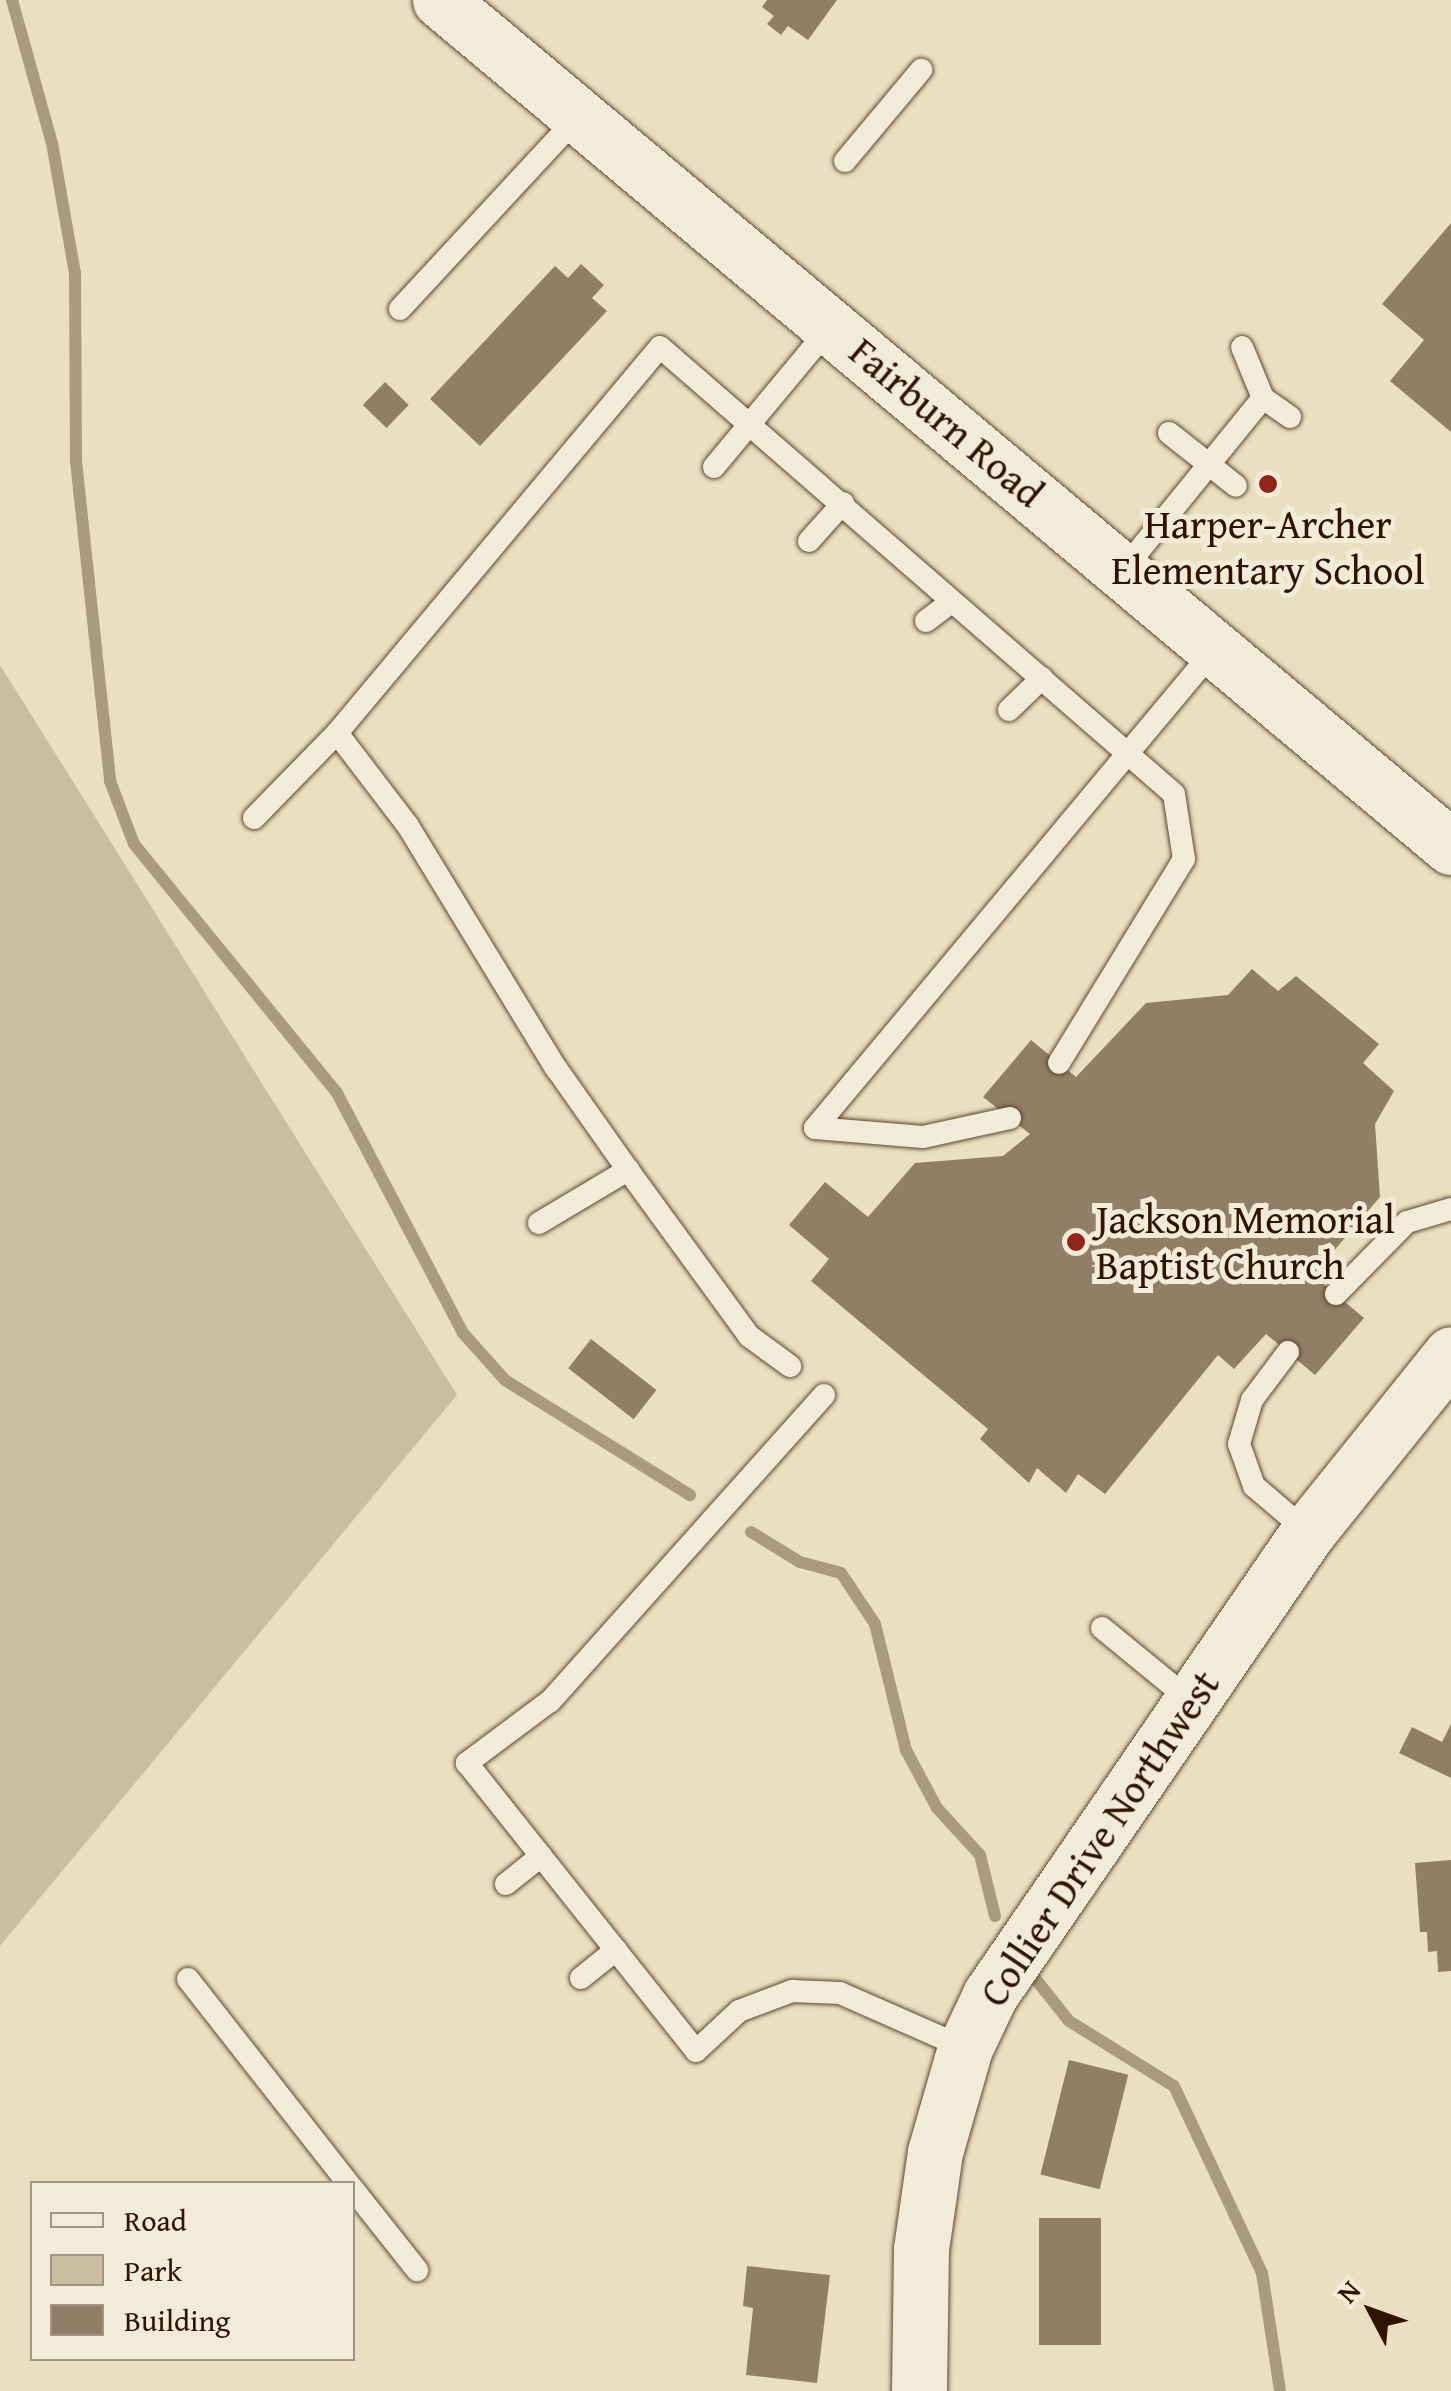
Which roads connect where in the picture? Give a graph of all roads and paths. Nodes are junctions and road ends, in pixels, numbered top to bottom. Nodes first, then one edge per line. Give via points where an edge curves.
1 (440, 0) edge
2 (921, 70) dead end
3 (579, 116) junction
4 (845, 160) dead end
5 (400, 309) dead end
6 (831, 326) junction
7 (1242, 347) dead end
8 (1263, 398) junction
9 (1290, 418) dead end
10 (752, 425) junction
11 (1169, 433) dead end
12 (1206, 466) junction
13 (714, 468) dead end
14 (1236, 486) dead end
15 (843, 503) junction
16 (808, 541) dead end
17 (1124, 569) junction
18 (951, 602) junction
19 (926, 621) dead end
20 (1217, 647) junction
21 (1042, 678) junction
22 (1008, 710) dead end
23 (337, 733) junction
24 (1129, 752) junction
25 (254, 818) dead end
26 (1451, 848) edge
27 (1059, 1063) dead end
28 (1010, 1118) dead end
29 (628, 1170) junction
30 (1451, 1208) edge
31 (539, 1223) dead end
32 (1336, 1294) dead end
33 (1288, 1352) dead end
34 (1451, 1354) edge
35 (790, 1366) dead end
36 (824, 1394) dead end
37 (1308, 1532) junction
38 (1102, 1628) dead end
39 (1190, 1700) junction
40 (541, 1856) junction
41 (506, 1884) dead end
42 (616, 1950) junction
43 (581, 1978) dead end
44 (188, 1979) dead end
45 (964, 2048) junction
46 (341, 2181) edge
47 (355, 2197) edge
48 (417, 2270) dead end
49 (920, 2391) edge

1 - 3 street, Fairburn Road
2 - 4 lane
3 - 5 lane
3 - 6 street, Fairburn Road
6 - 10 lane
6 - 17 street, Fairburn Road
7 - 8 lane
8 - 9 lane
8 - 12 lane
10 - 13 lane
10 - 15 lane
10 - 23 lane via 660,347
11 - 12 lane
12 - 14 lane
12 - 17 lane
15 - 16 lane
15 - 18 lane
17 - 20 street, Fairburn Road
18 - 19 lane
18 - 21 lane
20 - 24 lane
20 - 26 street, Fairburn Road
21 - 22 lane
21 - 24 lane
23 - 25 lane
23 - 29 lane via 408,826 556,1068
24 - 27 lane via 1174,794 1184,859
24 - 28 lane via 815,1128 923,1137
29 - 31 lane
29 - 35 lane via 749,1336
30 - 32 lane via 1406,1222
33 - 37 lane via 1252,1400 1239,1444 1254,1486
34 - 37 street, Collier Drive Northwest
36 - 40 lane via 574,1676 468,1763
37 - 39 street, Collier Drive Northwest
38 - 39 lane
39 - 45 street, Collier Drive Northwest via 1022,1942
40 - 41 lane
40 - 42 lane
42 - 43 lane
42 - 45 lane via 696,2051 739,2011 792,1991 840,1993
44 - 46 lane
45 - 49 street, Collier Drive Northwest via 936,2152 921,2249
47 - 48 lane

